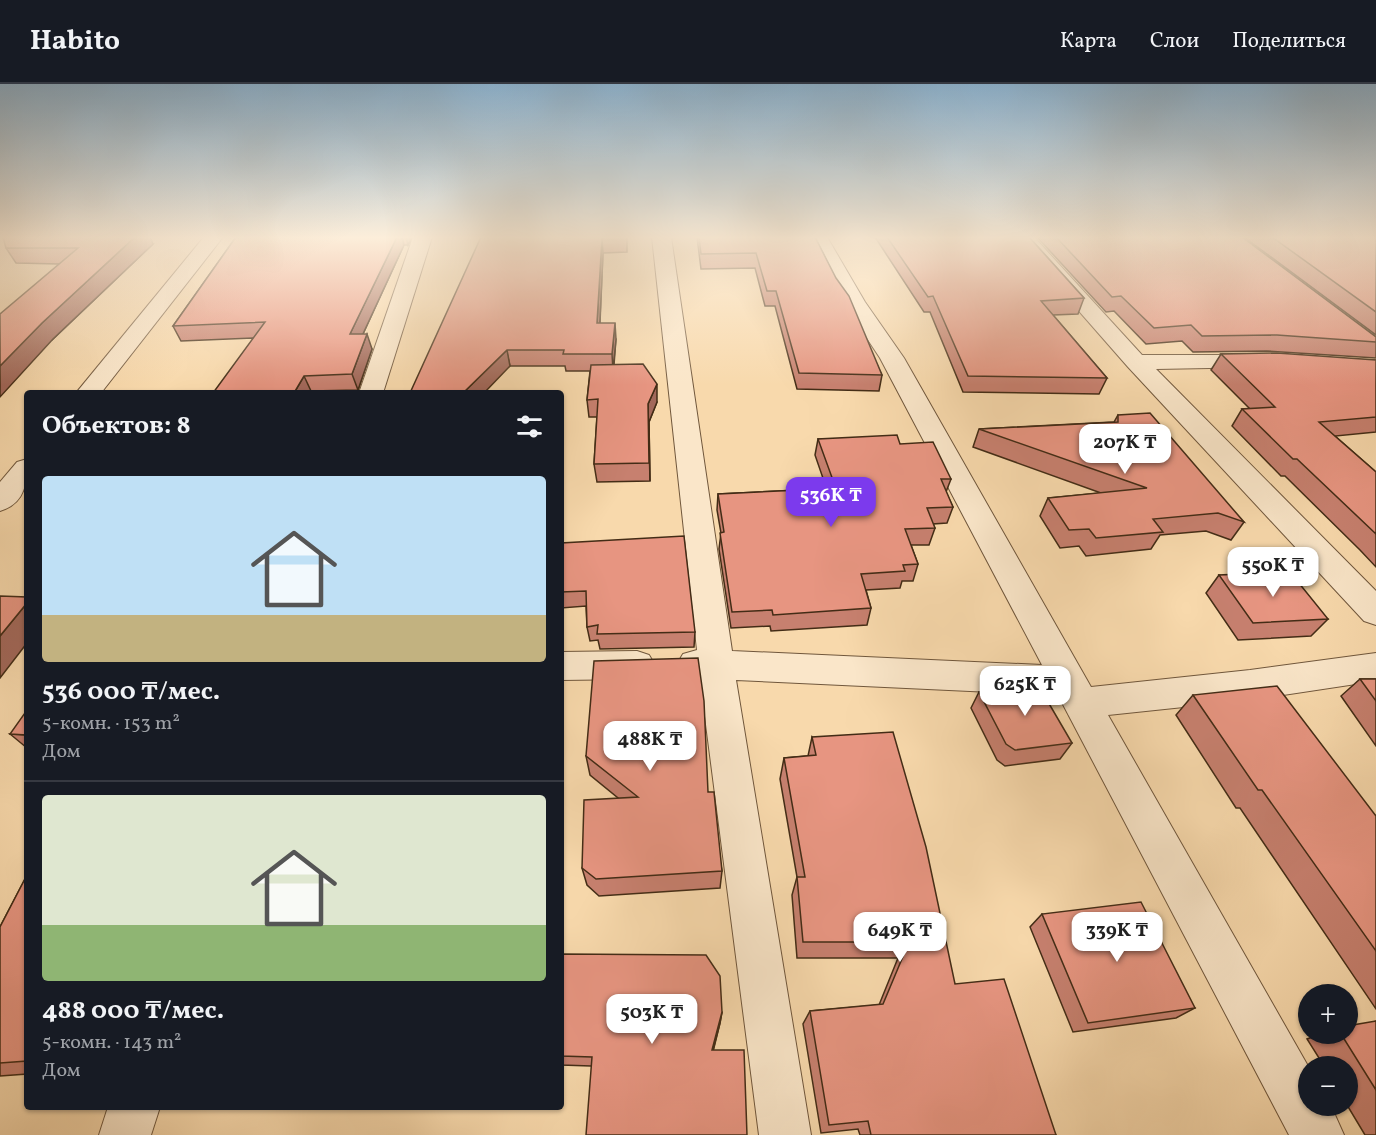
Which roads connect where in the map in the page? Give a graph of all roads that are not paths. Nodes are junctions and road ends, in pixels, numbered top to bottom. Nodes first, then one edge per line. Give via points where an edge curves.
1 (176, 286) edge
2 (407, 286) edge
3 (667, 286) edge
4 (845, 286) edge
5 (1067, 286) edge
6 (1287, 361) edge
7 (1136, 362) junction
8 (91, 390) edge
9 (372, 390) edge
10 (24, 472) edge
11 (0, 501) edge
12 (1376, 612) edge
13 (717, 663) junction
14 (564, 666) edge
15 (1376, 667) edge
16 (1074, 692) junction
17 (133, 1110) edge
18 (124, 1135) edge
19 (785, 1135) edge
20 (1318, 1135) edge

1 - 8 street
2 - 9 street
3 - 13 street
4 - 16 street via 891,358
5 - 7 street
6 - 7 street
7 - 12 street
10 - 11 street
13 - 14 street
13 - 16 street
13 - 19 street
15 - 16 street via 1250,685
16 - 20 street
17 - 18 street

